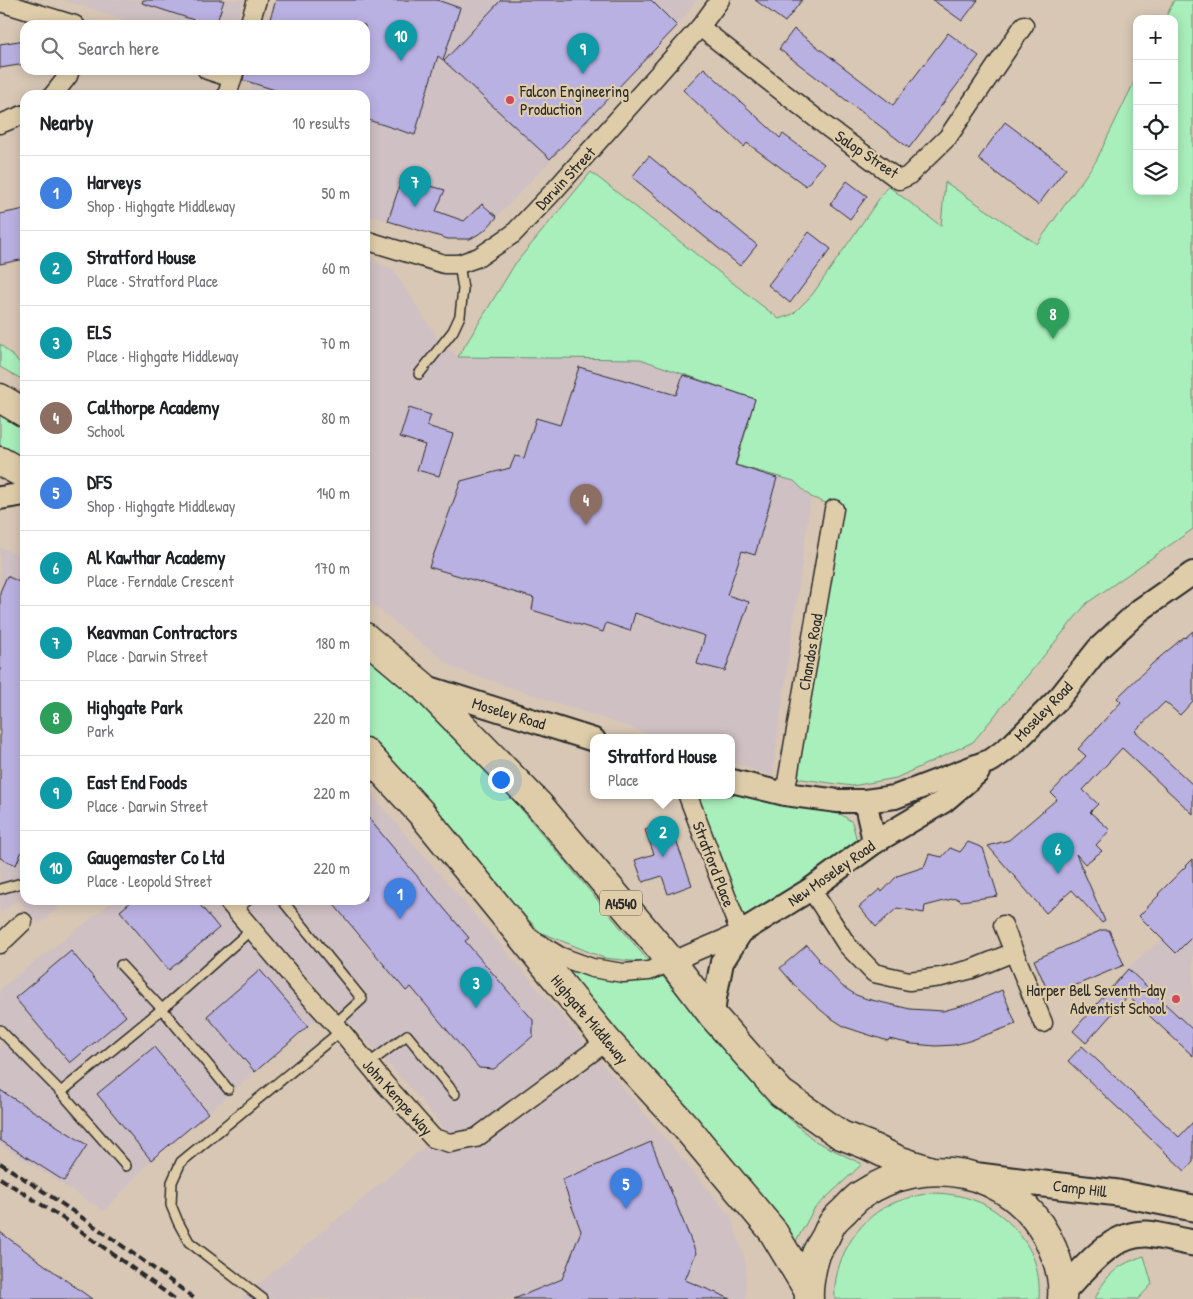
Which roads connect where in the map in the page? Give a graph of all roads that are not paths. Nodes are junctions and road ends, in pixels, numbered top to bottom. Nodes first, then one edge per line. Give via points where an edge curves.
1 (257, 0) edge
2 (720, 0) edge
3 (0, 2) edge
4 (59, 20) edge
5 (251, 20) edge
6 (1024, 25) dead end
7 (700, 27) junction
8 (68, 75) edge
9 (234, 75) edge
10 (57, 90) edge
11 (229, 90) edge
12 (20, 116) edge
13 (0, 124) edge
14 (370, 242) edge
15 (459, 264) junction
16 (419, 374) dead end
17 (0, 398) edge
18 (20, 410) edge
19 (0, 460) edge
20 (20, 472) edge
21 (20, 495) edge
22 (0, 498) edge
23 (834, 509) dead end
24 (1193, 573) edge
25 (370, 641) edge
26 (423, 686) junction
27 (590, 739) edge
28 (370, 757) edge
29 (992, 760) junction
30 (735, 781) edge
31 (785, 794) junction
32 (689, 799) edge
33 (865, 801) junction
34 (875, 842) junction
35 (20, 883) edge
36 (0, 888) edge
37 (811, 889) junction
38 (238, 905) edge
39 (286, 905) edge
40 (23, 922) dead end
41 (1003, 925) dead end
42 (515, 928) junction
43 (252, 929) junction
44 (741, 932) junction
45 (0, 944) edge
46 (1014, 952) junction
47 (671, 961) junction
48 (121, 965) dead end
49 (162, 1008) junction
50 (713, 1016) junction
51 (1043, 1023) dead end
52 (338, 1028) junction
53 (0, 1030) edge
54 (607, 1041) junction
55 (368, 1064) junction
56 (228, 1089) dead end
57 (60, 1092) junction
58 (454, 1094) dead end
59 (126, 1166) dead end
60 (929, 1170) junction
61 (966, 1174) junction
62 (1193, 1208) edge
63 (1193, 1243) edge
64 (809, 1295) edge
65 (1063, 1295) edge
66 (263, 1299) edge

1 - 5 street
2 - 7 street, Darwin Street
3 - 4 street
6 - 7 street, Salop Street via 948,137 908,176 899,180
7 - 15 street, Darwin Street via 513,234 479,257
8 - 10 street
9 - 11 street
12 - 13 street
14 - 15 street, Darwin Street via 444,264
15 - 16 lane via 463,289 460,316 453,331
17 - 18 highway
19 - 20 highway
21 - 22 street
23 - 31 street, Chandos Road
24 - 29 street, Moseley Road via 1140,610 1105,642 1060,697
25 - 26 highway, A4540
26 - 27 street, Moseley Road
26 - 47 highway, A4540 via 539,805
28 - 42 highway, Highgate Middleway via 422,814
29 - 33 street, Moseley Road via 896,797
29 - 34 street, New Moseley Road via 944,800
30 - 31 street, Moseley Road
31 - 33 street, Moseley Road
32 - 44 street, Stratford Place
33 - 34 street
34 - 37 street, New Moseley Road
35 - 36 lane
37 - 44 street, New Moseley Road
37 - 46 street via 847,945 874,973 909,981 941,977
38 - 43 street, John Kempe Way
39 - 52 lane via 362,999
40 - 45 street
41 - 46 street
42 - 47 street via 560,956 592,968 632,973 649,971
42 - 54 highway, Highgate Middleway
43 - 49 lane
43 - 52 street, John Kempe Way
44 - 47 street
44 - 50 street, New Moseley Road via 722,962
46 - 51 street
47 - 50 highway, A4540
48 - 49 lane
49 - 56 lane
49 - 57 lane
50 - 60 highway, A4540 via 782,1092 819,1119 841,1134
52 - 55 street, John Kempe Way
52 - 66 lane via 181,1162 172,1182 171,1205 188,1242
53 - 57 lane
54 - 55 street, John Kempe Way via 476,1138 450,1143 434,1138
54 - 64 highway, Highgate Middleway via 685,1126 772,1230
55 - 58 lane via 407,1035
57 - 59 lane
60 - 61 highway
60 - 64 highway via 892,1178 860,1195 834,1221 816,1254
61 - 62 main road, Camp Hill via 1118,1193
61 - 65 highway via 1008,1193 1041,1226 1060,1268
63 - 65 main road via 1147,1234 1130,1236 1108,1246

